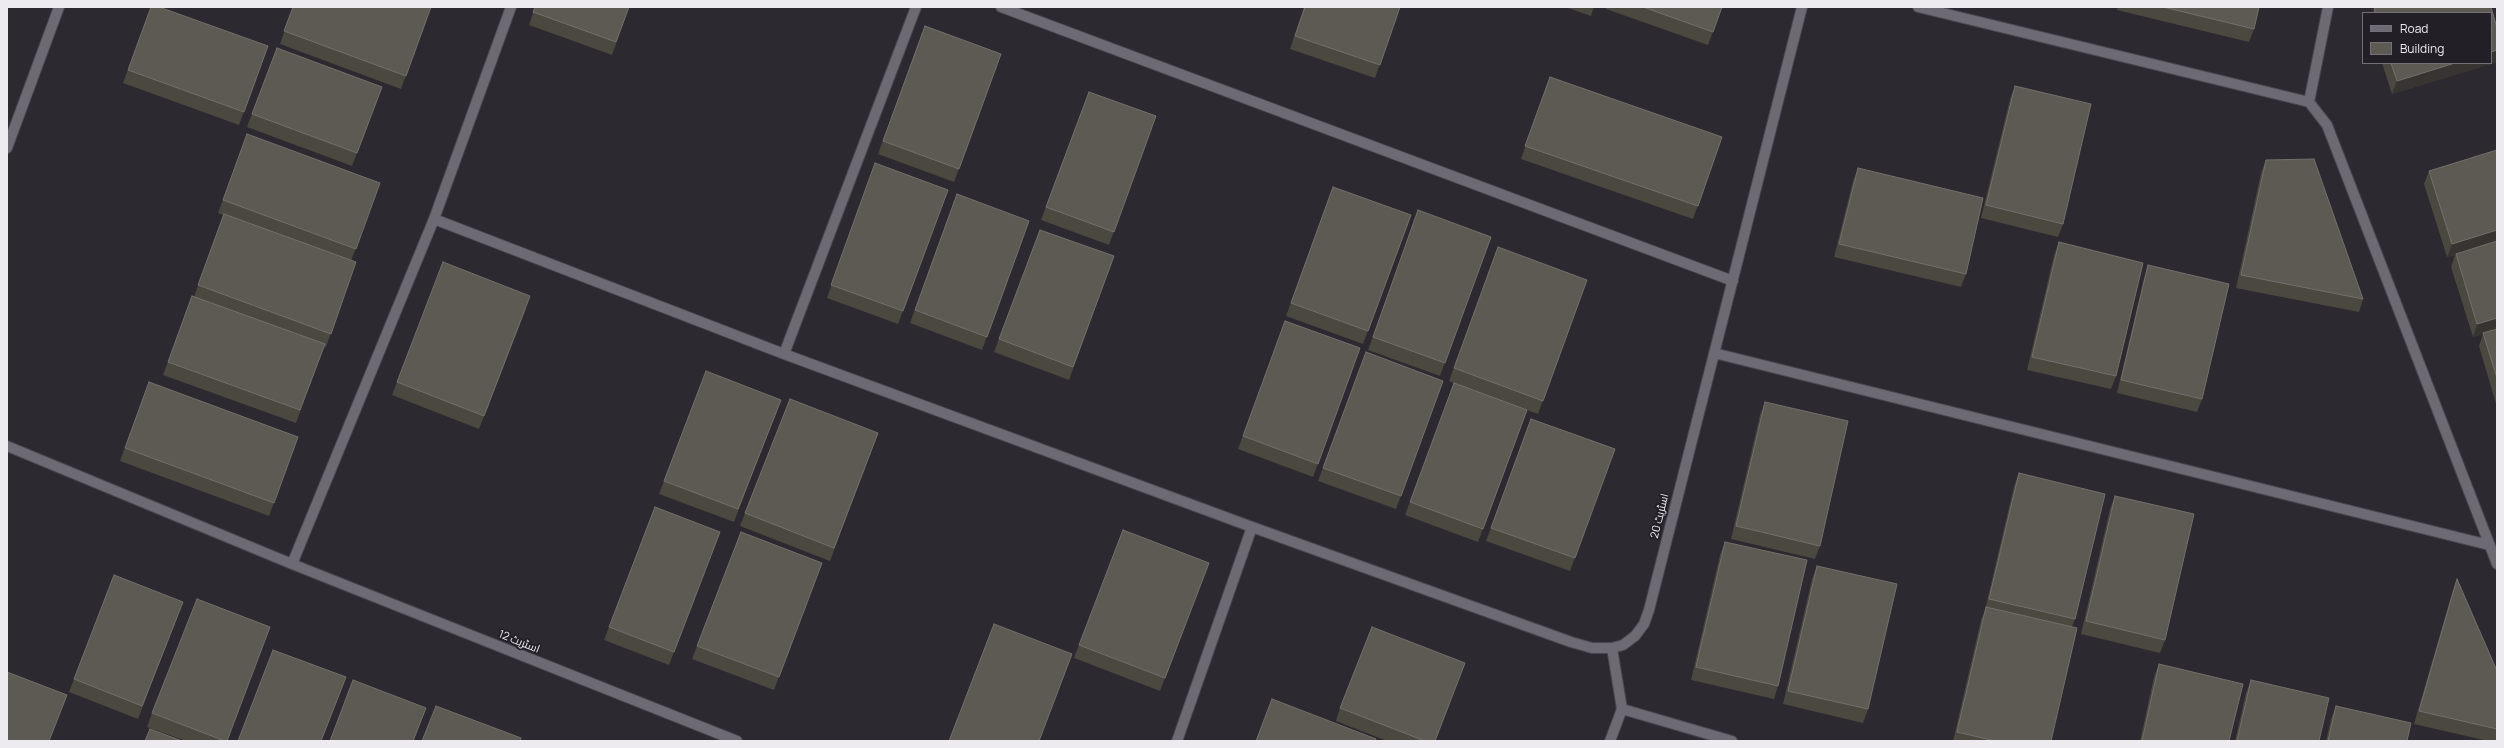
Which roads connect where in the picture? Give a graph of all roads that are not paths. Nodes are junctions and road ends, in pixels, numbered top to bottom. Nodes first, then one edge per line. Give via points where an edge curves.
1 (59, 7) edge
2 (511, 7) edge
3 (916, 7) edge
4 (1001, 7) edge
5 (1802, 7) edge
6 (1918, 7) edge
7 (2328, 7) edge
8 (2309, 102) junction
9 (7, 148) edge
10 (434, 219) junction
11 (1733, 281) junction
12 (1714, 353) junction
13 (784, 354) junction
14 (7, 446) edge
15 (1252, 527) junction
16 (2489, 545) junction
17 (292, 564) junction
18 (2497, 564) edge
19 (1612, 648) junction
20 (1622, 709) junction
21 (737, 741) edge
22 (1178, 741) edge
23 (1610, 741) edge
24 (1732, 741) edge

1 - 9 street
2 - 10 street
3 - 13 street
4 - 11 street
5 - 11 street, اسٹریٹ 20
6 - 8 street
7 - 8 street
8 - 16 street via 2327,125
10 - 13 street
10 - 17 street
11 - 12 street, اسٹریٹ 20
12 - 16 street
12 - 19 street, اسٹریٹ 20 via 1644,624 1635,636 1623,645
13 - 15 street
14 - 17 street, اسٹریٹ 12
15 - 19 street via 1571,642 1592,648
15 - 22 street
16 - 18 street
17 - 21 street, اسٹریٹ 12
19 - 20 street
20 - 23 street
20 - 24 street

